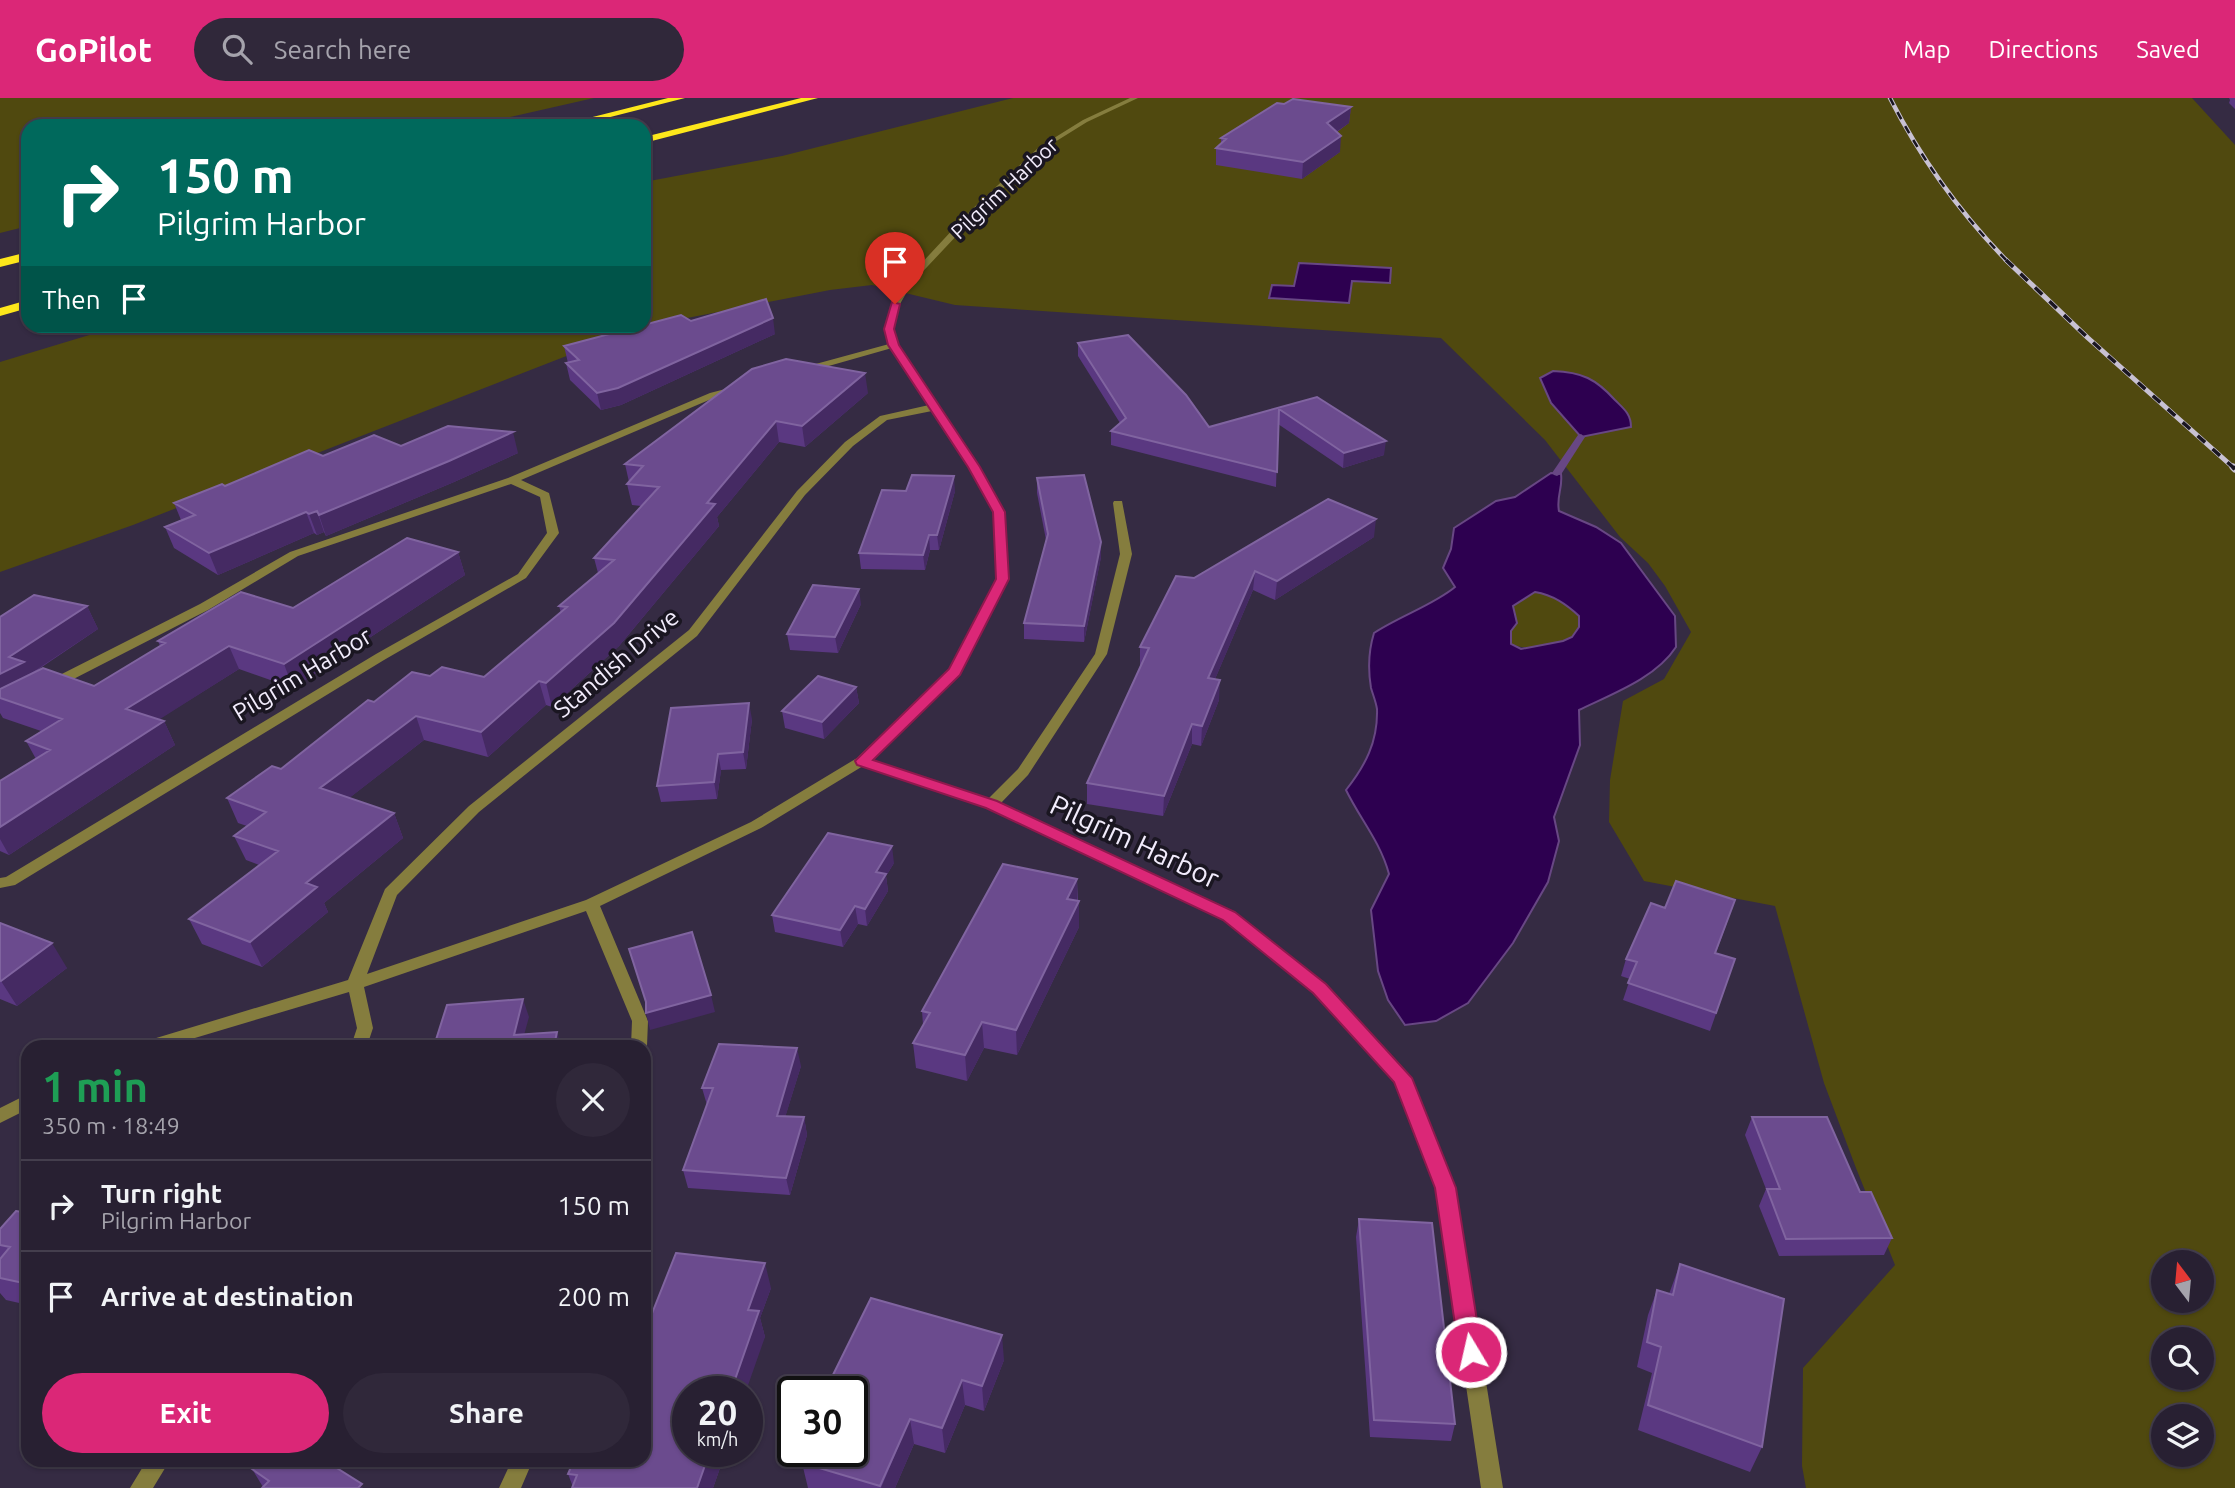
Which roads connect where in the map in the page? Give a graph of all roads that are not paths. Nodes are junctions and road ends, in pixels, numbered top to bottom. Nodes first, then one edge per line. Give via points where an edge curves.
1 (680, 98) edge
2 (813, 98) edge
3 (1135, 98) edge
4 (592, 119) edge
5 (651, 138) edge
6 (21, 258) edge
7 (0, 262) edge
8 (21, 306) edge
9 (0, 312) edge
10 (894, 345) junction
11 (790, 374) edge
12 (751, 385) edge
13 (934, 407) junction
14 (512, 480) junction
15 (1118, 503) dead end
16 (36, 693) edge
17 (862, 761) junction
18 (991, 805) junction
19 (0, 883) edge
20 (591, 904) junction
21 (355, 984) junction
22 (169, 1040) edge
23 (361, 1040) edge
24 (639, 1040) edge
25 (21, 1105) edge
26 (0, 1116) edge
27 (154, 1467) edge
28 (519, 1467) edge
29 (141, 1488) edge
30 (510, 1488) edge
31 (1492, 1488) edge

1 - 4 highway
2 - 5 highway
3 - 10 street, Pilgrim Harbor via 1040,149 973,213 908,282 895,304 889,329
6 - 7 highway
8 - 9 highway
10 - 11 street
10 - 13 street
12 - 14 street via 713,395
13 - 17 street via 999,512 1003,579 955,671
13 - 21 street, Standish Drive via 884,418 849,444 802,493 692,633 474,809 390,893
14 - 16 street via 294,554 204,607
14 - 19 street, Pilgrim Harbor via 545,495 553,533 523,576
15 - 18 street via 1126,555 1101,654 1023,772
17 - 18 street, Pilgrim Harbor
17 - 20 street via 756,825
18 - 31 street, Pilgrim Harbor via 1229,916 1320,989 1402,1078 1446,1188
20 - 21 street
20 - 24 street via 640,1021
21 - 22 street
21 - 23 street via 365,1028
25 - 26 street
27 - 29 street
28 - 30 street

